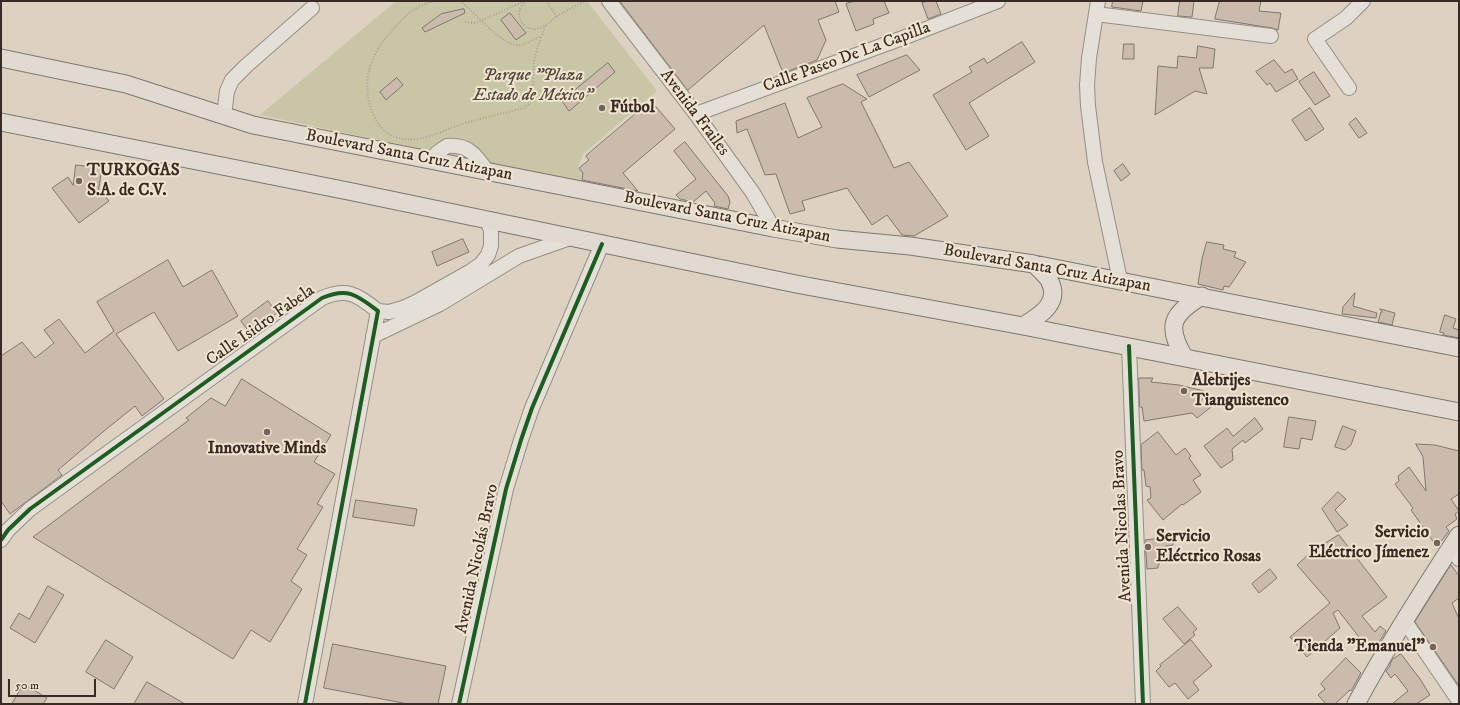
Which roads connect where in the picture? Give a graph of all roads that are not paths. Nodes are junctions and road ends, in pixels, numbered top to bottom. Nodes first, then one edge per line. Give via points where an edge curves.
1 (609, 1) edge
2 (998, 1) edge
3 (1362, 1) edge
4 (1097, 7) edge
5 (312, 8) dead end
6 (1271, 36) dead end
7 (1, 58) edge
8 (1349, 88) dead end
9 (696, 114) junction
10 (224, 116) junction
11 (1, 122) edge
12 (487, 219) junction
13 (773, 228) junction
14 (574, 237) junction
15 (602, 244) junction
16 (1034, 264) junction
17 (1120, 280) junction
18 (1202, 296) junction
19 (378, 311) junction
20 (1023, 326) junction
21 (373, 336) junction
22 (1129, 346) junction
23 (1459, 348) edge
24 (1185, 358) junction
25 (1459, 412) edge
26 (1, 540) edge
27 (1456, 547) edge
28 (1404, 620) junction
29 (1459, 702) edge
30 (306, 704) edge
31 (459, 704) edge
32 (1143, 704) edge
33 (1356, 704) edge

1 - 9 street, Avenida Frailes
2 - 9 street, Calle Paseo De La Capilla
3 - 8 street via 1346,18 1315,39
4 - 6 street
4 - 17 street via 1087,85 1088,106 1095,162
5 - 10 street via 232,80 227,91
7 - 10 main road, Boulevard Santa Cruz Atizapan via 126,84
9 - 13 street, Avenida Frailes via 753,194
10 - 13 main road, Boulevard Santa Cruz Atizapan via 253,125
11 - 12 main road
12 - 14 main road
12 - 19 street via 491,230 491,246 481,264 410,305 389,312
13 - 16 main road, Boulevard Santa Cruz Atizapan via 837,239 910,246
14 - 15 main road
14 - 21 street via 519,256 440,304
15 - 20 main road via 796,284
15 - 31 street, Avenida Nicolás Bravo via 532,408 521,440 506,489
16 - 17 main road, Boulevard Santa Cruz Atizapan
16 - 20 main road via 1049,281 1052,299 1048,308
17 - 18 main road, Boulevard Santa Cruz Atizapan
18 - 23 main road, Boulevard Santa Cruz Atizapan
18 - 24 main road via 1183,309 1173,325 1174,336
19 - 21 street
19 - 26 street, Calle Isidro Fabela via 363,299 345,292 333,293 322,298 30,509
20 - 22 main road
21 - 30 street
22 - 24 main road
22 - 32 street, Avenida Nicolas Bravo
24 - 25 main road
27 - 28 main road
28 - 29 street
28 - 33 main road

